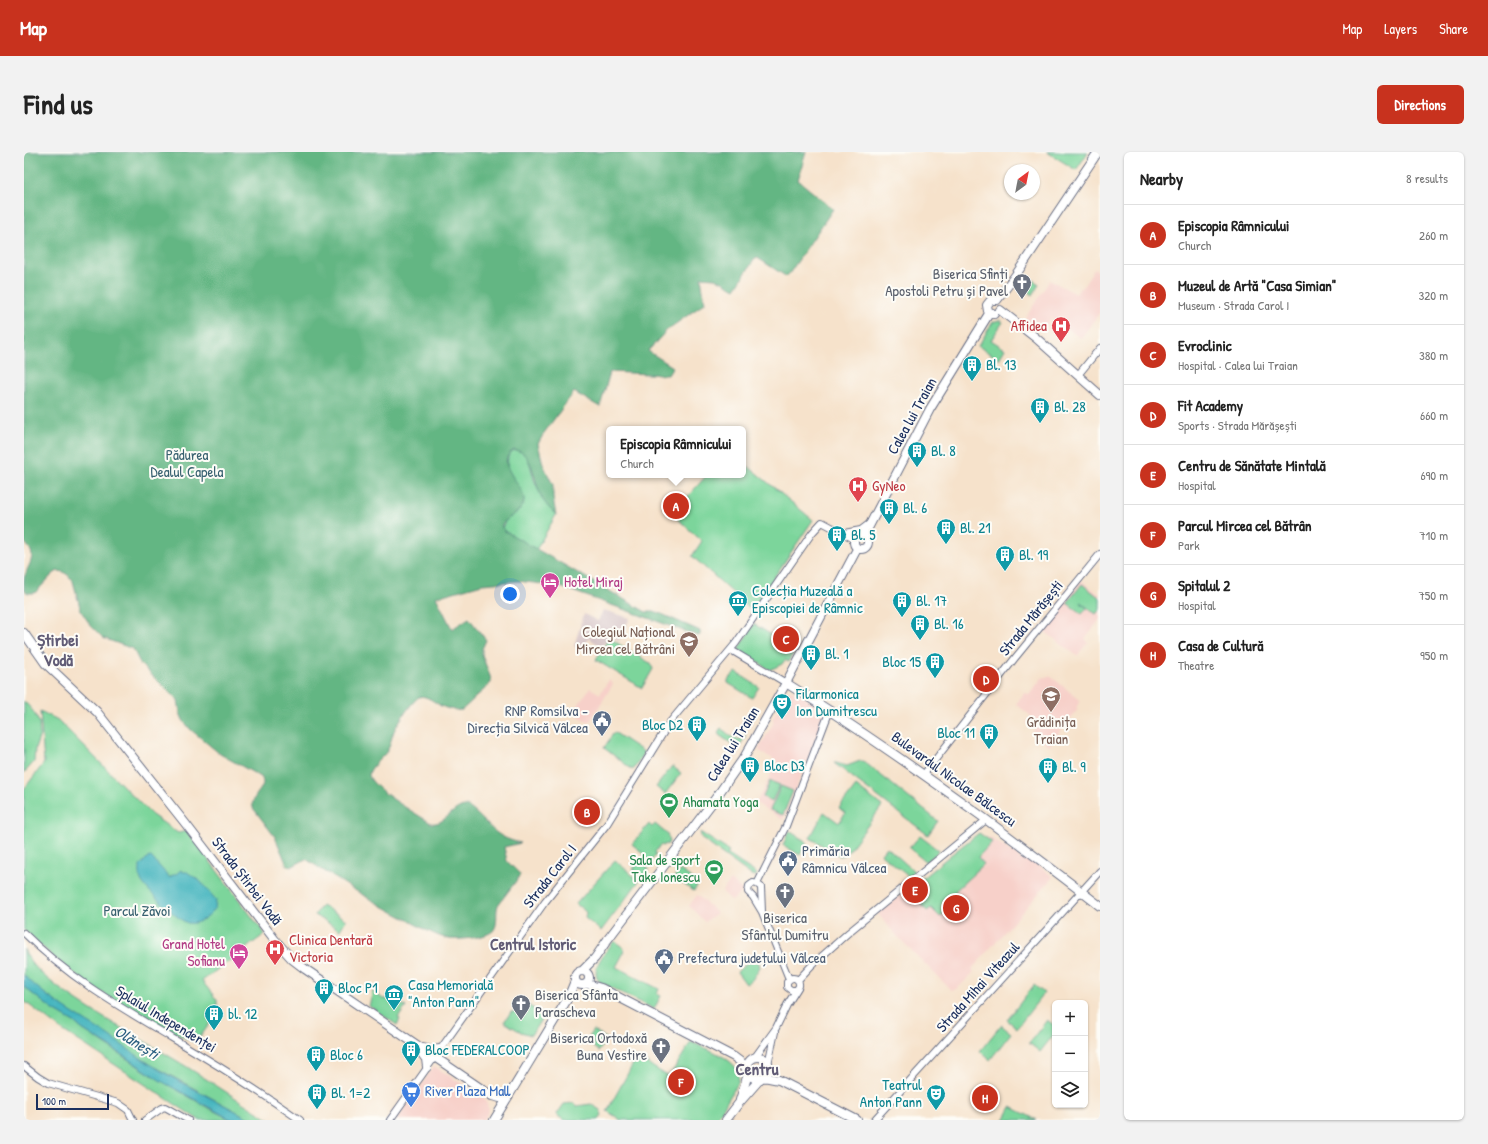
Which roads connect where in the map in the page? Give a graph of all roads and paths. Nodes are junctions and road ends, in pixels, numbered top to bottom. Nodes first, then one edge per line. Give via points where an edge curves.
1 (1098, 152) edge
2 (997, 300) junction
3 (1000, 310) junction
4 (990, 312) junction
5 (1100, 348) edge
6 (1078, 374) junction
7 (1100, 395) edge
8 (870, 523) junction
9 (843, 533) junction
10 (864, 536) junction
11 (854, 539) junction
12 (858, 549) junction
13 (1100, 554) edge
14 (24, 633) edge
15 (731, 650) junction
16 (786, 683) junction
17 (830, 710) junction
18 (924, 774) junction
19 (986, 820) junction
20 (1100, 871) edge
21 (757, 884) junction
22 (762, 891) junction
23 (1082, 891) junction
24 (753, 897) junction
25 (1100, 906) edge
26 (762, 912) junction
27 (24, 933) edge
28 (595, 958) junction
29 (582, 971) junction
30 (789, 979) junction
31 (798, 980) junction
32 (575, 981) junction
33 (587, 981) junction
34 (793, 990) junction
35 (568, 998) junction
36 (776, 1028) junction
37 (416, 1045) junction
38 (440, 1049) junction
39 (434, 1057) junction
40 (734, 1057) junction
41 (752, 1058) junction
42 (24, 1066) edge
43 (768, 1066) junction
44 (427, 1067) junction
45 (748, 1072) junction
46 (762, 1078) junction
47 (779, 1080) junction
48 (508, 1096) junction
49 (493, 1097) junction
50 (739, 1103) junction
51 (498, 1112) junction
52 (133, 1120) edge
53 (145, 1120) edge
54 (188, 1120) edge
55 (300, 1120) edge
56 (390, 1120) edge
57 (494, 1120) edge
58 (726, 1120) edge
59 (857, 1120) edge
60 (874, 1120) edge

1 - 2 main road, Calea lui Traian
2 - 3 main road via 1001,306
2 - 4 main road, Calea lui Traian via 988,303
3 - 4 main road via 994,314
3 - 6 main road
4 - 8 main road, Calea lui Traian via 933,404
5 - 6 street
6 - 7 main road
8 - 9 street via 861,530
8 - 10 main road, Calea lui Traian
9 - 11 street
9 - 15 street, Strada Carol I via 822,522
10 - 11 main road via 860,535
10 - 12 main road, Calea lui Traian via 867,539 867,546
11 - 12 main road
12 - 16 main road, Calea lui Traian
13 - 18 street, Strada Mărășești
14 - 37 main road, Strada Știrbei Vodă via 45,663 88,702 107,724 287,954
15 - 16 street
15 - 38 street, Strada Carol I via 670,722 604,829 554,891
16 - 17 main road, Bulevardul Nicolae Bălcescu
16 - 28 main road, Calea lui Traian via 731,776
17 - 18 main road, Bulevardul Nicolae Bălcescu
17 - 21 street via 786,826
18 - 19 main road, Bulevardul Nicolae Bălcescu
19 - 23 main road, Bulevardul Nicolae Bălcescu
19 - 31 street via 849,932
20 - 23 street, Strada Mihai Viteazul
21 - 22 street
21 - 24 street via 748,888 749,894
22 - 24 street via 759,896
22 - 26 street
23 - 25 main road, Bulevardul Nicolae Bălcescu
23 - 60 street, Strada Mihai Viteazul
24 - 26 street
26 - 30 street
27 - 55 street, Splaiul Independenței via 59,965 94,991
28 - 29 main road, Calea lui Traian
28 - 33 main road, Calea lui Traian
29 - 32 main road via 576,974
29 - 33 main road via 586,972
30 - 31 street
30 - 34 street via 787,985
31 - 34 street via 799,986
32 - 33 main road via 578,984
32 - 35 main road
33 - 35 main road
33 - 40 main road
34 - 36 street
35 - 48 main road
36 - 41 street
36 - 43 street
37 - 38 main road via 431,1050
37 - 39 main road, Strada Știrbei Vodă
37 - 44 main road via 426,1059
38 - 39 street, Strada Carol I
39 - 44 street, Strada Carol I
39 - 49 main road, Strada Știrbei Vodă
40 - 41 main road
40 - 45 main road
41 - 43 main road via 761,1057
41 - 45 main road via 747,1064
42 - 52 street via 48,1083 118,1103 128,1110
43 - 46 main road
43 - 47 main road
44 - 56 street, Strada Carol I
45 - 46 main road via 754,1078
45 - 50 main road
46 - 47 main road
46 - 50 main road
47 - 59 main road
48 - 49 main road
48 - 51 main road
49 - 51 main road
50 - 58 main road
51 - 57 main road
53 - 54 street via 165,1107

